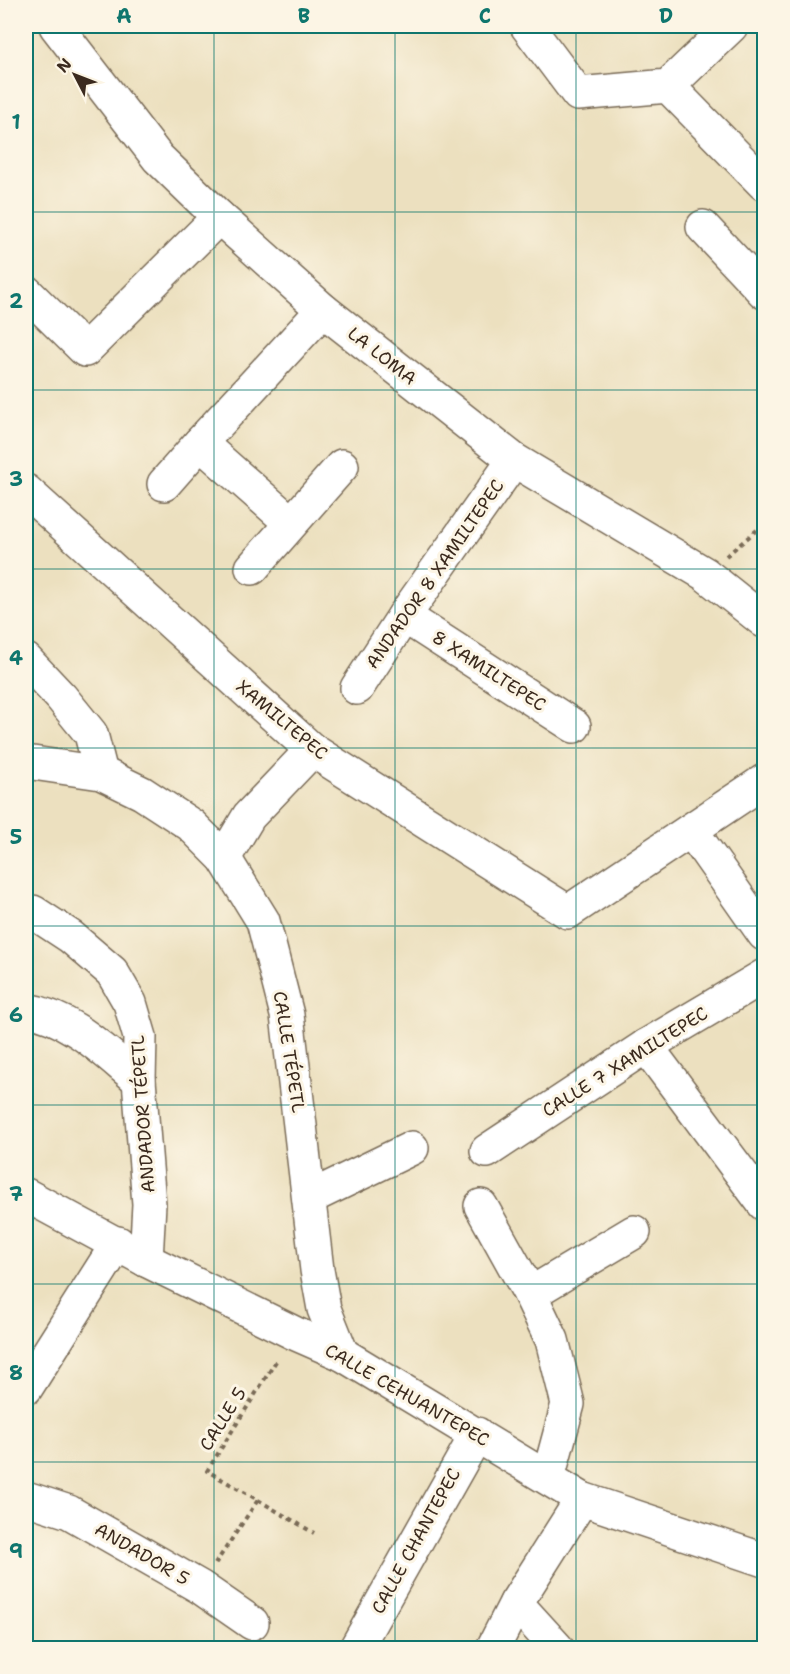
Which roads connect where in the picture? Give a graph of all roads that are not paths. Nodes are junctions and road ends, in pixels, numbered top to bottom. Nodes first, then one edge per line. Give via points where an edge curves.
1 (56, 26) edge
2 (527, 26) edge
3 (731, 26) edge
4 (668, 86) junction
5 (765, 184) edge
6 (219, 217) junction
7 (703, 227) dead end
8 (26, 292) edge
9 (765, 292) edge
10 (323, 310) junction
11 (200, 443) junction
12 (514, 460) junction
13 (342, 466) dead end
14 (164, 484) dead end
15 (26, 491) edge
16 (291, 524) junction
17 (252, 568) dead end
18 (404, 616) junction
19 (765, 621) edge
20 (26, 660) edge
21 (357, 688) dead end
22 (574, 726) dead end
23 (312, 750) junction
24 (26, 762) edge
25 (101, 773) junction
26 (765, 781) edge
27 (691, 830) junction
28 (224, 858) junction
29 (26, 912) edge
30 (765, 934) edge
31 (765, 976) edge
32 (26, 1010) edge
33 (646, 1046) junction
34 (139, 1080) junction
35 (412, 1148) dead end
36 (487, 1151) dead end
37 (26, 1195) edge
38 (309, 1198) junction
39 (765, 1204) edge
40 (481, 1206) dead end
41 (634, 1232) dead end
42 (117, 1243) junction
43 (146, 1260) junction
44 (530, 1294) junction
45 (342, 1354) junction
46 (26, 1388) edge
47 (477, 1434) junction
48 (548, 1478) junction
49 (26, 1498) edge
50 (582, 1499) junction
51 (765, 1560) edge
52 (516, 1603) junction
53 (252, 1623) dead end
54 (356, 1648) edge
55 (493, 1648) edge
56 (557, 1648) edge

1 - 6 street, LA LOMA via 158,158
2 - 4 street via 578,94
3 - 4 street
4 - 5 street
6 - 8 street via 85,350
6 - 10 street, LA LOMA
7 - 9 street
10 - 11 street
10 - 12 street, LA LOMA
11 - 14 street
11 - 16 street
12 - 18 street, ANDADOR 8 XAMILTEPEC
12 - 19 street, LA LOMA via 705,574
13 - 16 street
15 - 23 street, XAMILTEPEC
16 - 17 street
18 - 21 street, ANDADOR 8 XAMILTEPEC
18 - 22 street, 8 XAMILTEPEC
20 - 25 street via 91,734
23 - 27 street, XAMILTEPEC via 568,912
23 - 28 street via 249,816
24 - 25 street, CALLE TÉPETL
25 - 28 street, CALLE TÉPETL via 142,793 191,825
26 - 27 street
27 - 30 street
28 - 38 street, CALLE TÉPETL via 263,921 287,1015
29 - 34 street, ANDADOR TÉPETL via 33,912 71,937 112,972 130,1003 140,1037
31 - 33 street, CALLE 7 XAMILTEPEC
32 - 34 street via 46,1013 87,1037
33 - 36 street, CALLE 7 XAMILTEPEC
33 - 39 street
34 - 43 street, ANDADOR TÉPETL via 149,1204
35 - 38 street
37 - 42 street, CALLE CEHUANTEPEC
38 - 45 street, CALLE TÉPETL via 324,1309
40 - 44 street
41 - 44 street
42 - 43 street, CALLE CEHUANTEPEC
42 - 46 street
43 - 45 street, CALLE CEHUANTEPEC
44 - 48 street via 552,1340 568,1404
45 - 47 street, CALLE CEHUANTEPEC
47 - 48 street, CALLE CEHUANTEPEC
47 - 54 street, CALLE CHANTEPEC
48 - 50 street, CALLE CEHUANTEPEC
49 - 53 street, ANDADOR 5 via 69,1512 200,1587
50 - 51 street, CALLE CEHUANTEPEC
50 - 52 street
52 - 55 street
52 - 56 street

